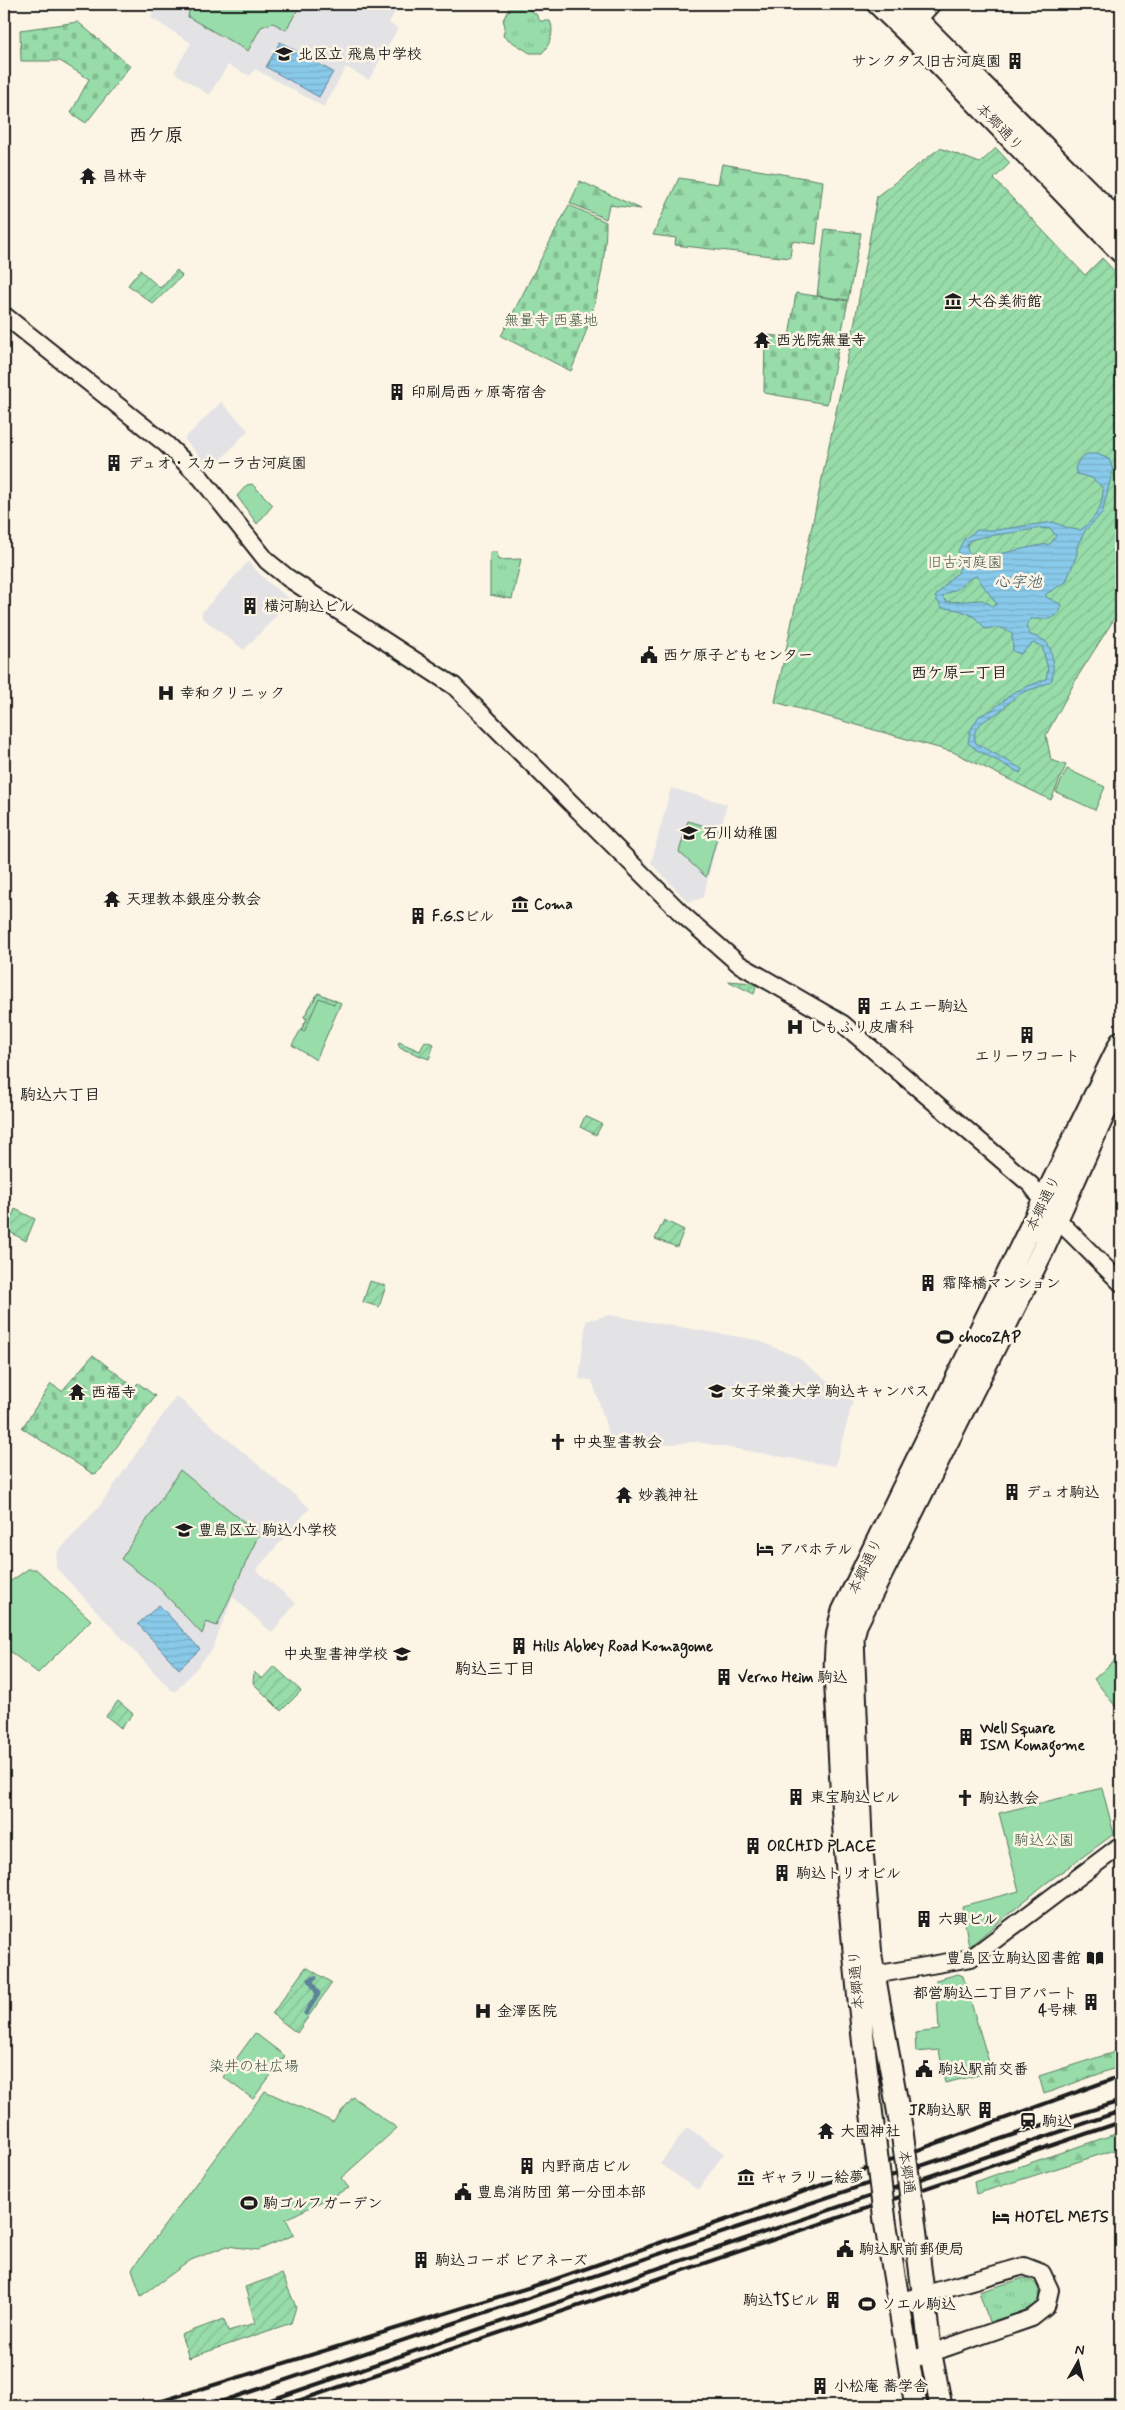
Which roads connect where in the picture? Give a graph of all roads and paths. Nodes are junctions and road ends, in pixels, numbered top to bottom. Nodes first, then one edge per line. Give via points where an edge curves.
1 (878, 4) edge
2 (901, 4) edge
3 (932, 4) edge
4 (912, 26) junction
5 (1121, 224) edge
6 (1121, 252) edge
7 (4, 315) edge
8 (1121, 1042) edge
9 (1121, 1082) edge
10 (1044, 1199) junction
11 (1057, 1219) junction
12 (1121, 1282) edge
13 (1121, 1845) edge
14 (874, 1975) junction
15 (902, 2132) joint
16 (875, 2142) joint
17 (923, 2295) junction
18 (898, 2302) junction
19 (931, 2355) junction
20 (908, 2361) junction
21 (916, 2406) edge
22 (941, 2406) edge

1 - 4 main road, 本郷通り
2 - 4 main road, 本郷通り
3 - 4 street
4 - 5 main road, 本郷通り
4 - 6 main road, 本郷通り
7 - 10 street via 166,444 201,478 267,561 454,686 683,916 739,964 843,1024
8 - 10 main road, 本郷通り
9 - 11 main road, 本郷通り
10 - 11 street
10 - 16 main road, 本郷通り via 837,1628 844,1840 858,2005
11 - 12 street
11 - 14 main road, 本郷通り via 856,1625 853,1638 861,1839
13 - 14 street via 972,1958
14 - 15 main road, 本郷通り
15 - 17 main road, 本郷通, bridge
16 - 18 main road, 本郷通, bridge
17 - 18 street
17 - 19 main road
17 - 19 street via 1024,2266 1042,2273 1050,2290 1046,2307 1032,2318
18 - 20 main road
19 - 20 street
19 - 22 main road
20 - 21 main road

